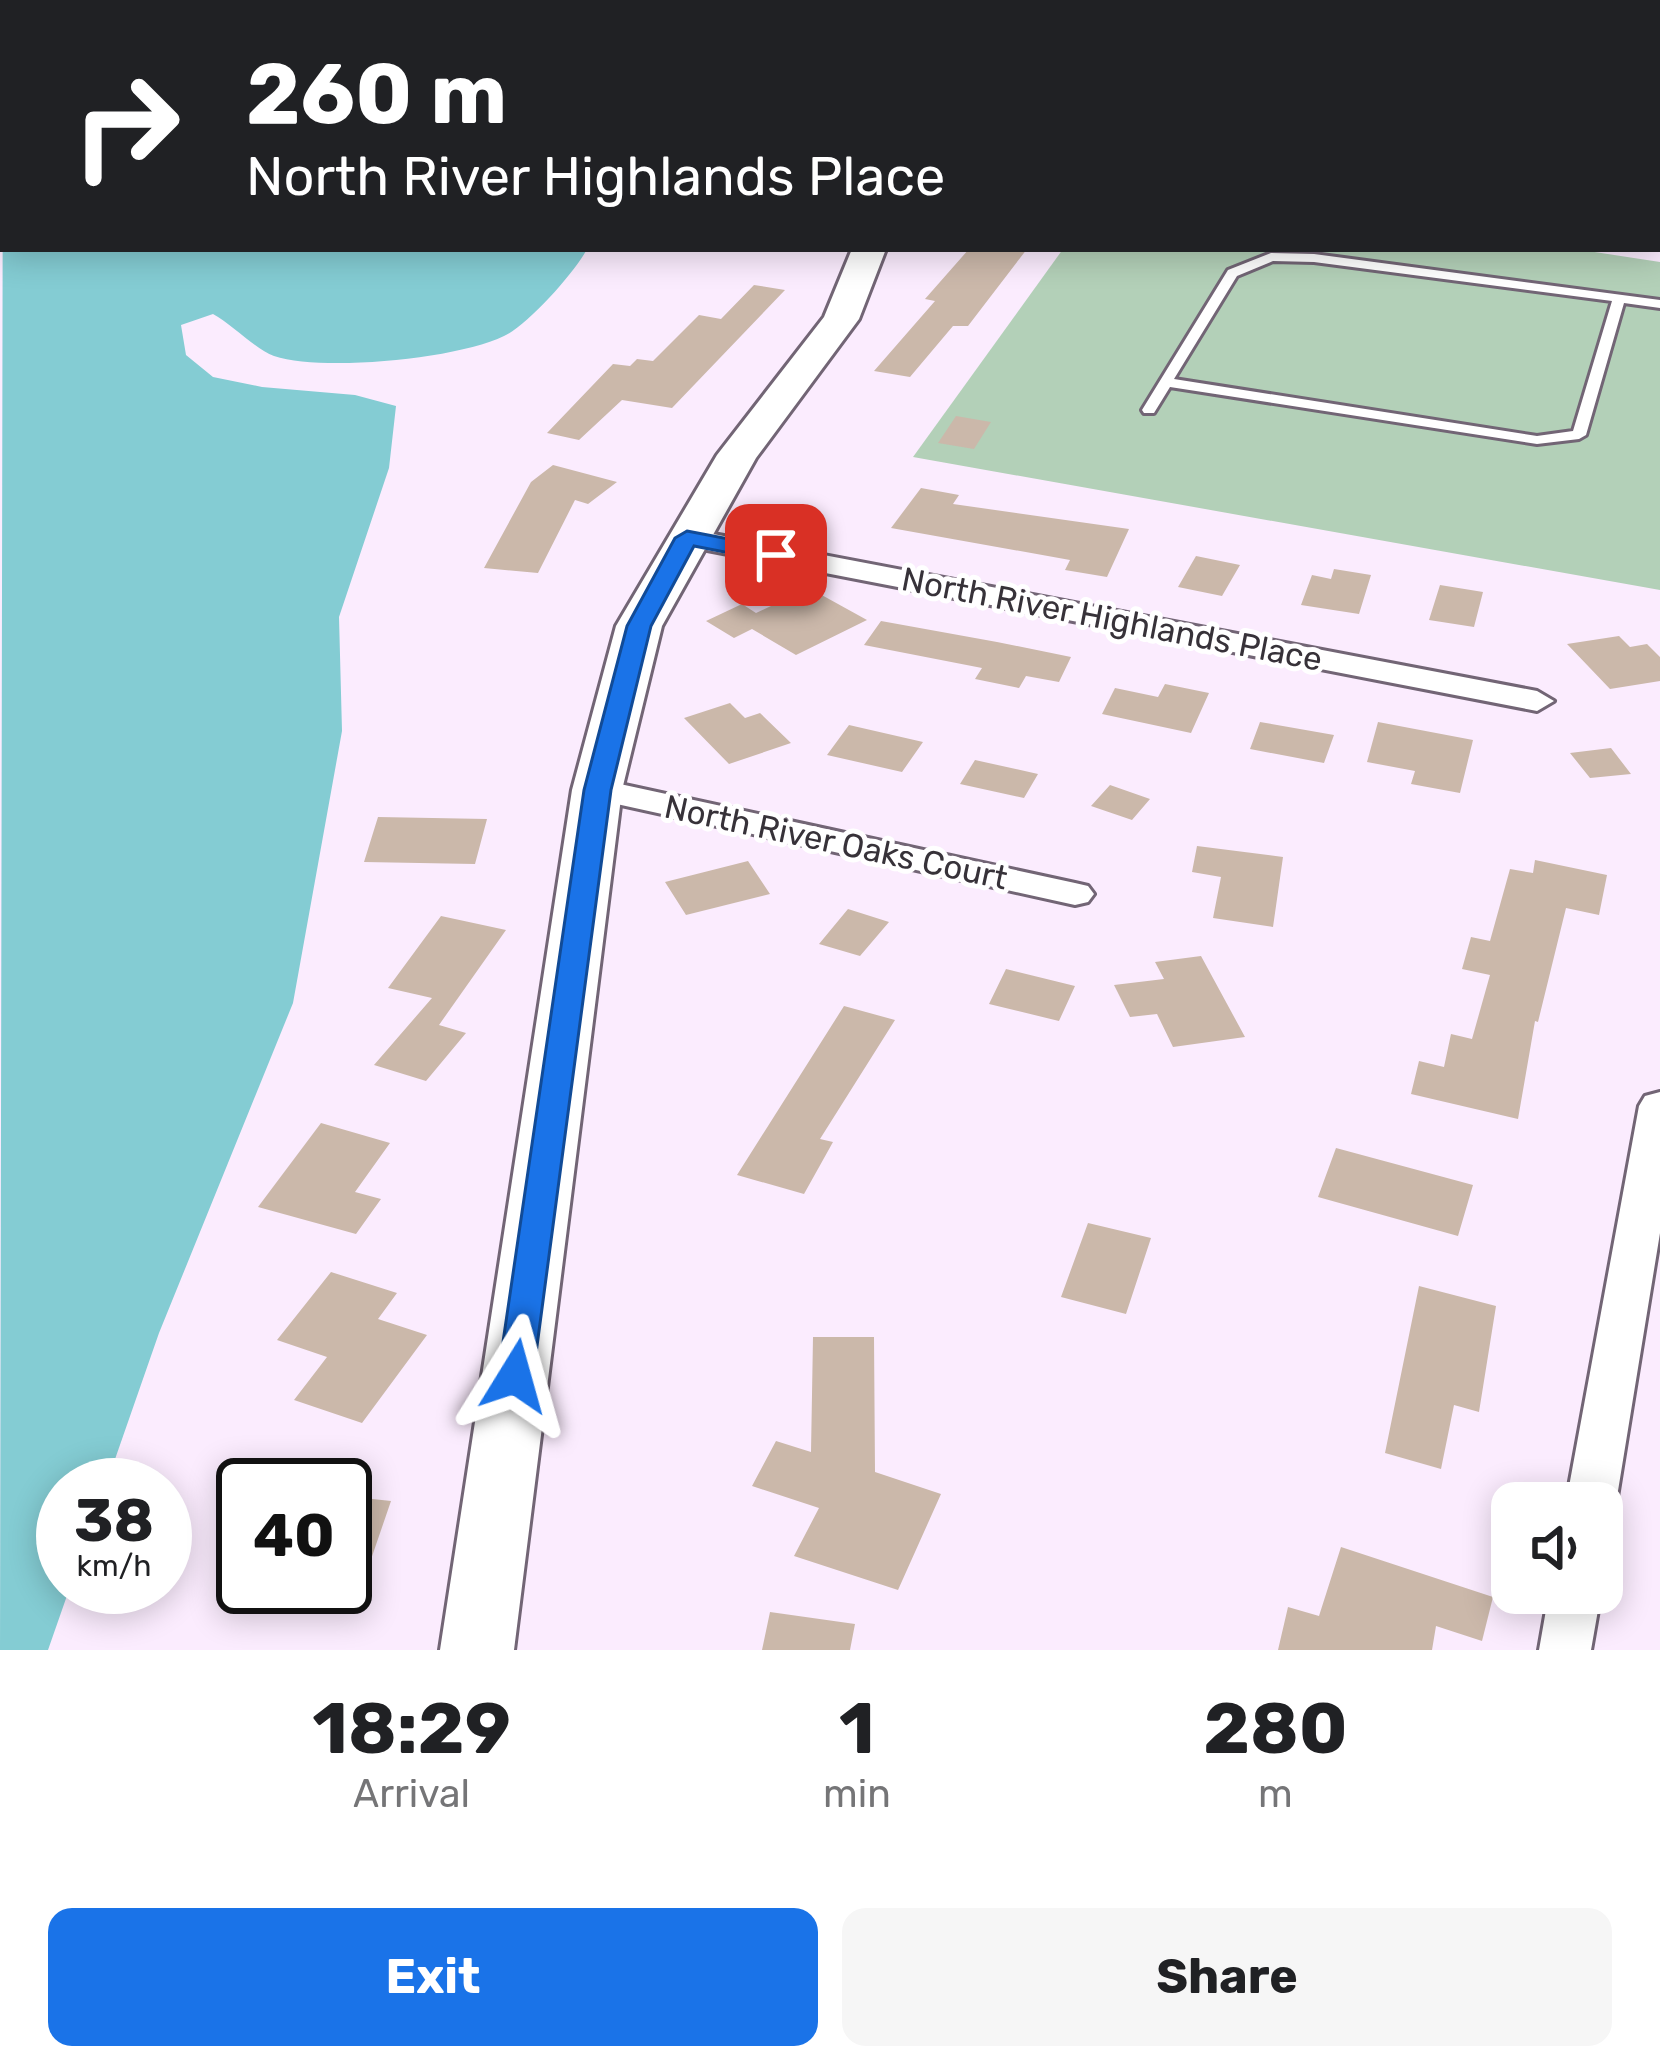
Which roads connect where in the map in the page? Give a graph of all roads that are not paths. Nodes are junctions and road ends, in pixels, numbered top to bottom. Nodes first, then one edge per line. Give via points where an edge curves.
1 (868, 252) edge
2 (1619, 300) junction
3 (1658, 305) edge
4 (1166, 382) junction
5 (1149, 410) dead end
6 (687, 538) junction
7 (1537, 700) dead end
8 (597, 790) junction
9 (1075, 894) dead end
10 (1660, 1106) edge
11 (1595, 1482) edge
12 (1571, 1614) edge
13 (477, 1650) edge
14 (1565, 1650) edge

1 - 6 street via 841,319 737,455
2 - 3 lane
2 - 4 lane via 1271,257 1232,273
2 - 4 lane via 1579,435 1558,441
4 - 5 lane
6 - 7 street, North River Highlands Place
6 - 8 street via 639,626
8 - 9 street, North River Oaks Court
8 - 13 street
10 - 11 street
12 - 14 street

